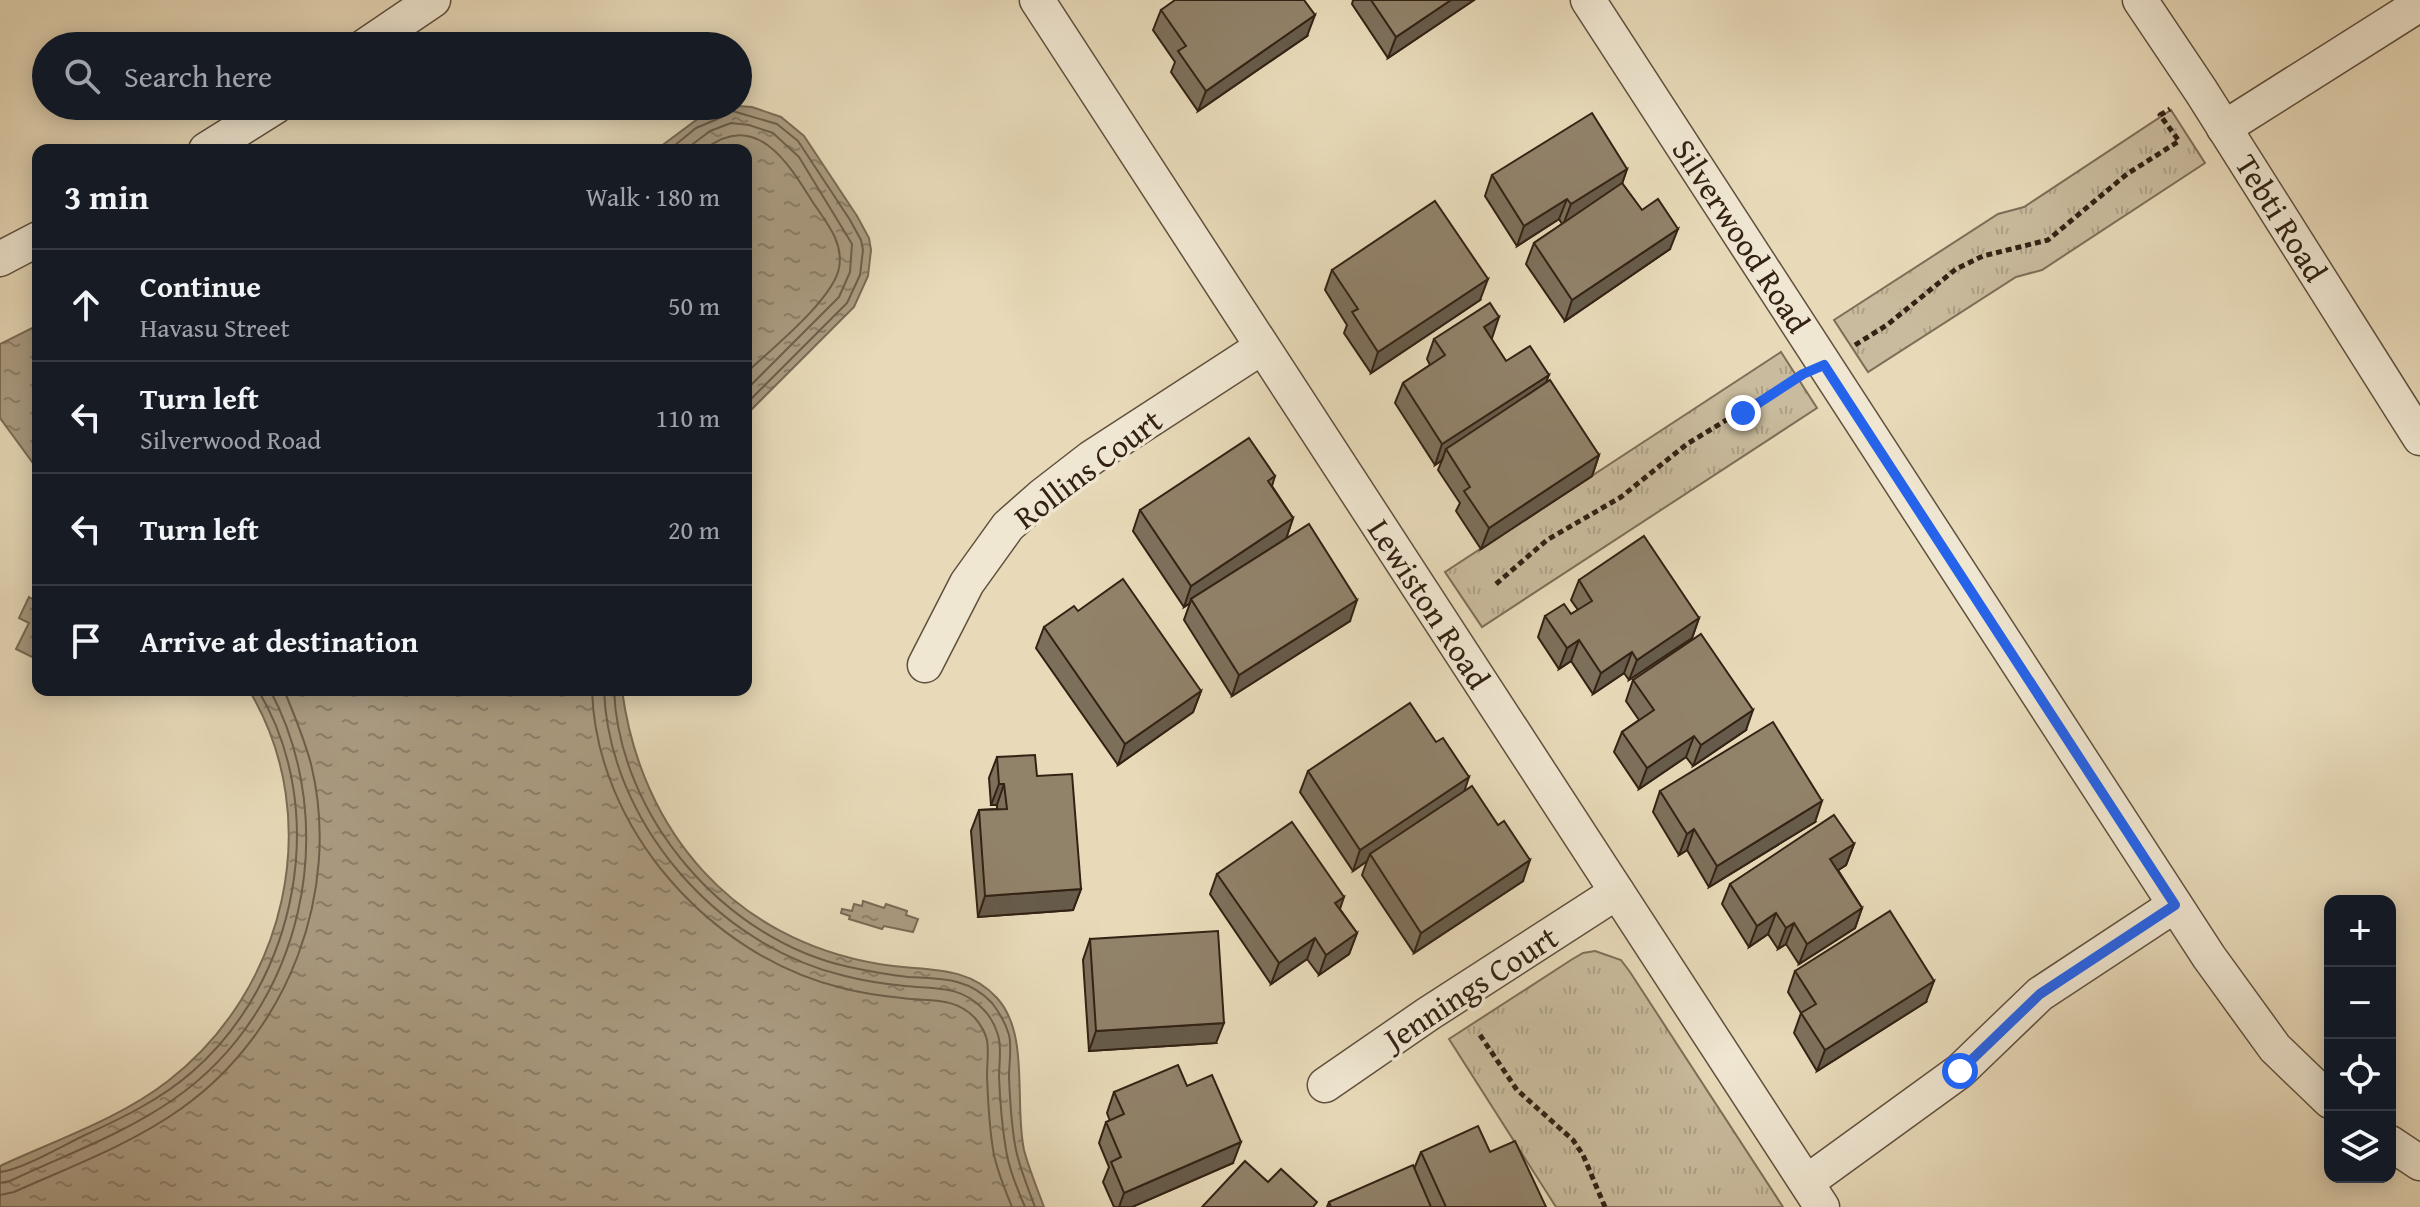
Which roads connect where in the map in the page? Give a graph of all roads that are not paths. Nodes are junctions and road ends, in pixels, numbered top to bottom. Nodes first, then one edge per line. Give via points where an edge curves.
1 (433, 0) edge
2 (1037, 0) edge
3 (1588, 0) edge
4 (2140, 0) edge
5 (2420, 4) edge
6 (386, 32) edge
7 (254, 120) edge
8 (2224, 128) junction
9 (216, 144) edge
10 (32, 242) edge
11 (0, 259) edge
12 (1262, 347) junction
13 (2420, 438) edge
14 (925, 665) dead end
15 (1617, 892) junction
16 (2175, 905) junction
17 (1325, 1085) dead end
18 (2324, 1095) edge
19 (2396, 1147) edge
20 (2420, 1163) edge
21 (1814, 1195) edge

1 - 6 street
2 - 12 street, Lewiston Road
3 - 16 street, Silverwood Road
4 - 8 street, Tebti Road
5 - 8 street
7 - 9 street
8 - 13 street, Tebti Road
10 - 11 street
12 - 14 street, Rollins Court via 1091,458 1008,526 967,583
12 - 15 street, Lewiston Road
15 - 17 street, Jennings Court
15 - 21 street, Lewiston Road
16 - 18 street, Silverwood Road via 2275,1048
16 - 21 street via 2040,994 1960,1071
19 - 20 street

